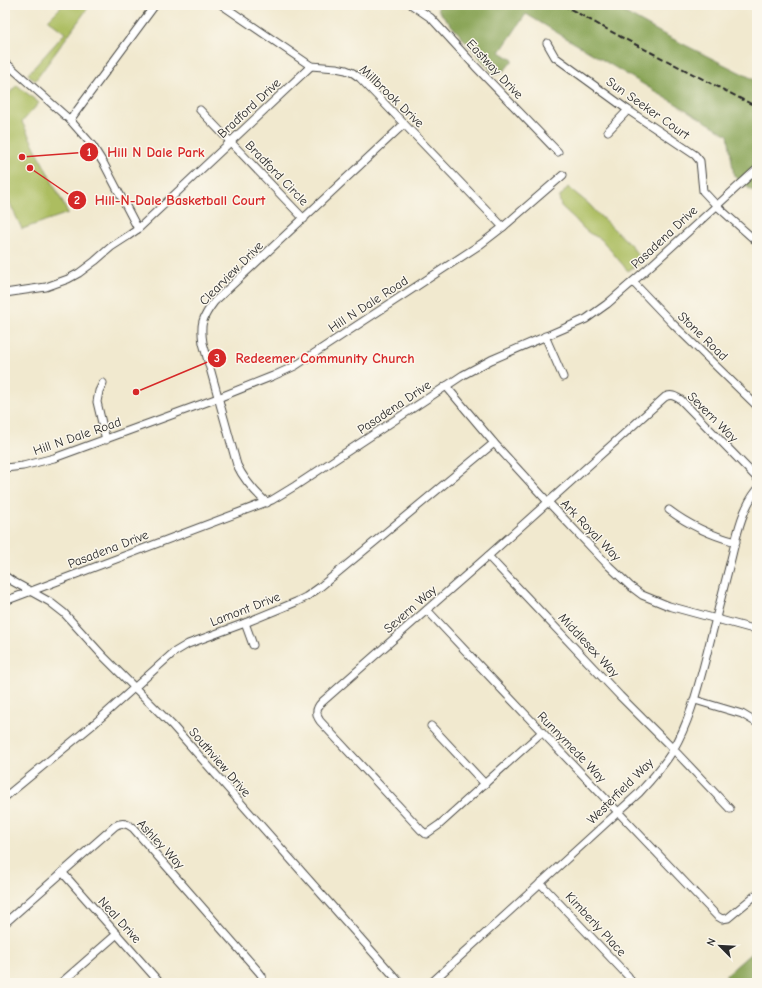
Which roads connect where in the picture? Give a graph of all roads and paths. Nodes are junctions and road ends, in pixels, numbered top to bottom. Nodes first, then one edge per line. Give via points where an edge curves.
1 (154, 5) edge
2 (222, 5) edge
3 (412, 5) edge
4 (547, 43) dead end
5 (5, 62) edge
6 (312, 66) junction
7 (200, 110) dead end
8 (628, 110) junction
9 (70, 120) junction
10 (404, 124) junction
11 (608, 131) dead end
12 (230, 142) junction
13 (558, 152) dead end
14 (757, 169) edge
15 (562, 175) dead end
16 (717, 206) junction
17 (304, 218) junction
18 (503, 227) junction
19 (138, 229) junction
20 (757, 242) edge
21 (633, 282) junction
22 (5, 293) edge
23 (545, 336) junction
24 (563, 377) dead end
25 (103, 383) dead end
26 (446, 386) junction
27 (218, 398) junction
28 (757, 406) edge
29 (106, 440) junction
30 (494, 443) junction
31 (5, 468) edge
32 (757, 478) edge
33 (757, 490) edge
34 (548, 502) junction
35 (267, 503) junction
36 (669, 510) dead end
37 (736, 542) junction
38 (488, 556) junction
39 (5, 576) edge
40 (32, 592) junction
41 (5, 601) edge
42 (427, 610) junction
43 (716, 619) junction
44 (246, 622) junction
45 (757, 630) edge
46 (253, 645) dead end
47 (134, 687) junction
48 (695, 700) junction
49 (757, 723) edge
50 (431, 726) dead end
51 (542, 732) junction
52 (674, 750) junction
53 (485, 784) junction
54 (5, 797) edge
55 (730, 809) dead end
56 (618, 812) junction
57 (62, 872) junction
58 (540, 882) junction
59 (757, 894) edge
60 (5, 923) edge
61 (116, 934) junction
62 (61, 983) edge
63 (160, 983) edge
64 (263, 983) edge
65 (400, 983) edge
66 (431, 983) edge
67 (632, 983) edge

1 - 9 street
2 - 6 street, Millbrook Drive
3 - 13 street, Eastway Drive via 431,18
4 - 8 street, Sun Seeker Court via 554,57
5 - 9 street
6 - 10 street, Millbrook Drive via 346,70 360,78
6 - 12 street, Bradford Drive
7 - 12 street, Bradford Circle
8 - 11 street
8 - 16 street, Sun Seeker Court via 695,155 700,161 703,190
9 - 19 street via 100,156
10 - 17 street, Clearview Drive
10 - 18 street, Millbrook Drive
12 - 17 street, Bradford Circle
12 - 19 street, Bradford Drive
14 - 16 street, Pasadena Drive
15 - 18 street, Hill N Dale Road
16 - 20 street, Sun Seeker Court
16 - 21 street, Pasadena Drive
17 - 27 street, Clearview Drive via 214,302 204,316 201,332
18 - 27 street, Hill N Dale Road via 464,256 294,366
19 - 22 street, Bradford Drive via 68,279 46,287
21 - 23 street, Pasadena Drive via 594,314
21 - 28 street, Stone Road
23 - 24 street
23 - 26 street, Pasadena Drive via 482,364
25 - 29 street via 97,402
26 - 30 street, Ark Royal Way
26 - 35 street, Pasadena Drive
27 - 29 street, Hill N Dale Road
27 - 35 street, Clearview Drive via 240,472 254,492
29 - 31 street, Hill N Dale Road via 42,462
30 - 34 street, Ark Royal Way
30 - 44 street, Lamont Drive via 313,592 296,602
32 - 34 street, Severn Way via 681,400 672,395 665,397
33 - 37 street, Westerfield Way via 744,511
34 - 38 street, Severn Way
34 - 43 street, Ark Royal Way via 619,577 642,595 669,606
35 - 40 street, Pasadena Drive
36 - 37 street via 698,528
37 - 43 street, Westerfield Way
38 - 42 street, Severn Way
38 - 52 street, Middlesex Way
39 - 40 street, Southview Drive
40 - 41 street, Pasadena Drive
40 - 47 street, Southview Drive via 64,613
42 - 51 street, Runnymede Way
42 - 53 street, Severn Way via 322,702 317,708 317,716 426,834 440,825
43 - 45 street, Ark Royal Way
43 - 48 street, Westerfield Way
44 - 46 street
44 - 47 street, Lamont Drive via 181,648
47 - 54 street, Lamont Drive
47 - 65 street, Southview Drive via 172,725
48 - 49 street via 742,714
48 - 52 street, Westerfield Way
50 - 53 street
51 - 53 street, Severn Way
51 - 56 street, Runnymede Way
52 - 55 street, Middlesex Way
52 - 56 street, Westerfield Way via 652,779
56 - 58 street, Westerfield Way
56 - 59 street, Runnymede Way via 722,919 728,918
57 - 60 street, Ashley Way
57 - 61 street, Neal Drive
57 - 64 street, Ashley Way via 115,826 130,826 259,972
58 - 66 street, Westerfield Way
58 - 67 street, Kimberly Place
61 - 62 street
61 - 63 street, Neal Drive

